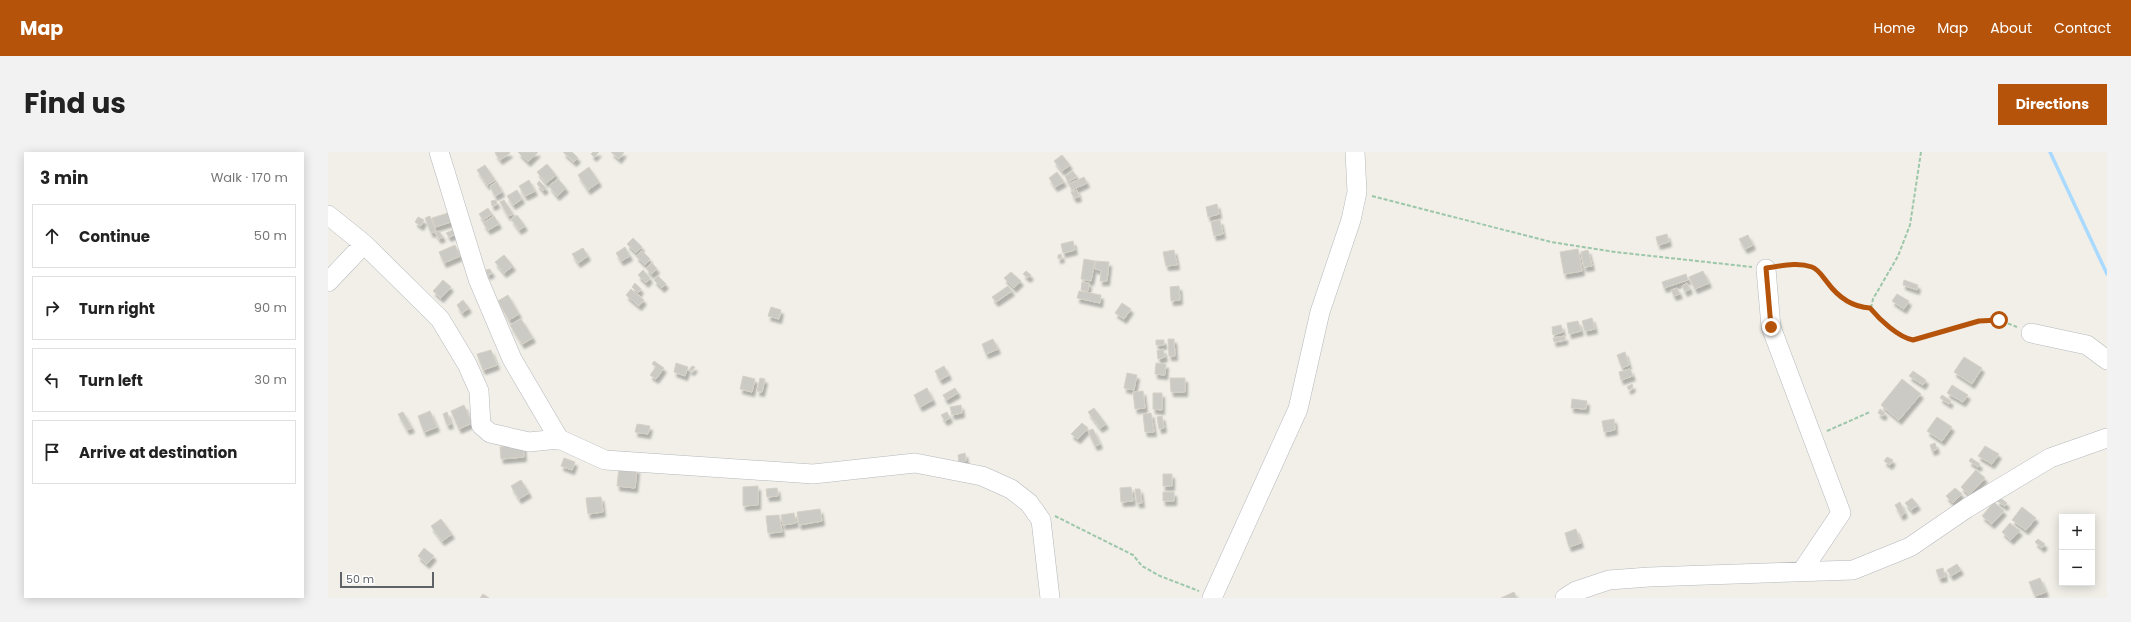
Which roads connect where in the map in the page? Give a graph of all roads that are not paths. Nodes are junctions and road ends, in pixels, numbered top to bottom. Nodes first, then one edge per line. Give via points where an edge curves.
1 (439, 152) edge
2 (1355, 152) edge
3 (328, 215) edge
4 (364, 244) junction
5 (1766, 268) road end
6 (328, 282) edge
7 (2031, 333) road end
8 (2107, 360) edge
9 (2107, 438) edge
10 (559, 439) junction
11 (1802, 571) junction
12 (1212, 597) edge
13 (1050, 598) edge
14 (1565, 598) edge

1 - 10 street via 478,279 512,359
2 - 12 street via 1357,192 1351,220 1320,312 1298,409
3 - 4 street
4 - 6 street
4 - 10 street via 440,319 467,364 479,391 481,424 490,433 528,442
5 - 11 street via 1771,327 1841,513
7 - 8 street via 2087,345
9 - 11 street via 2050,458 1967,508 1910,547 1853,570
10 - 13 street via 606,460 813,474 915,463 982,476 1011,489 1029,503 1041,520
11 - 14 street via 1609,580 1576,591

